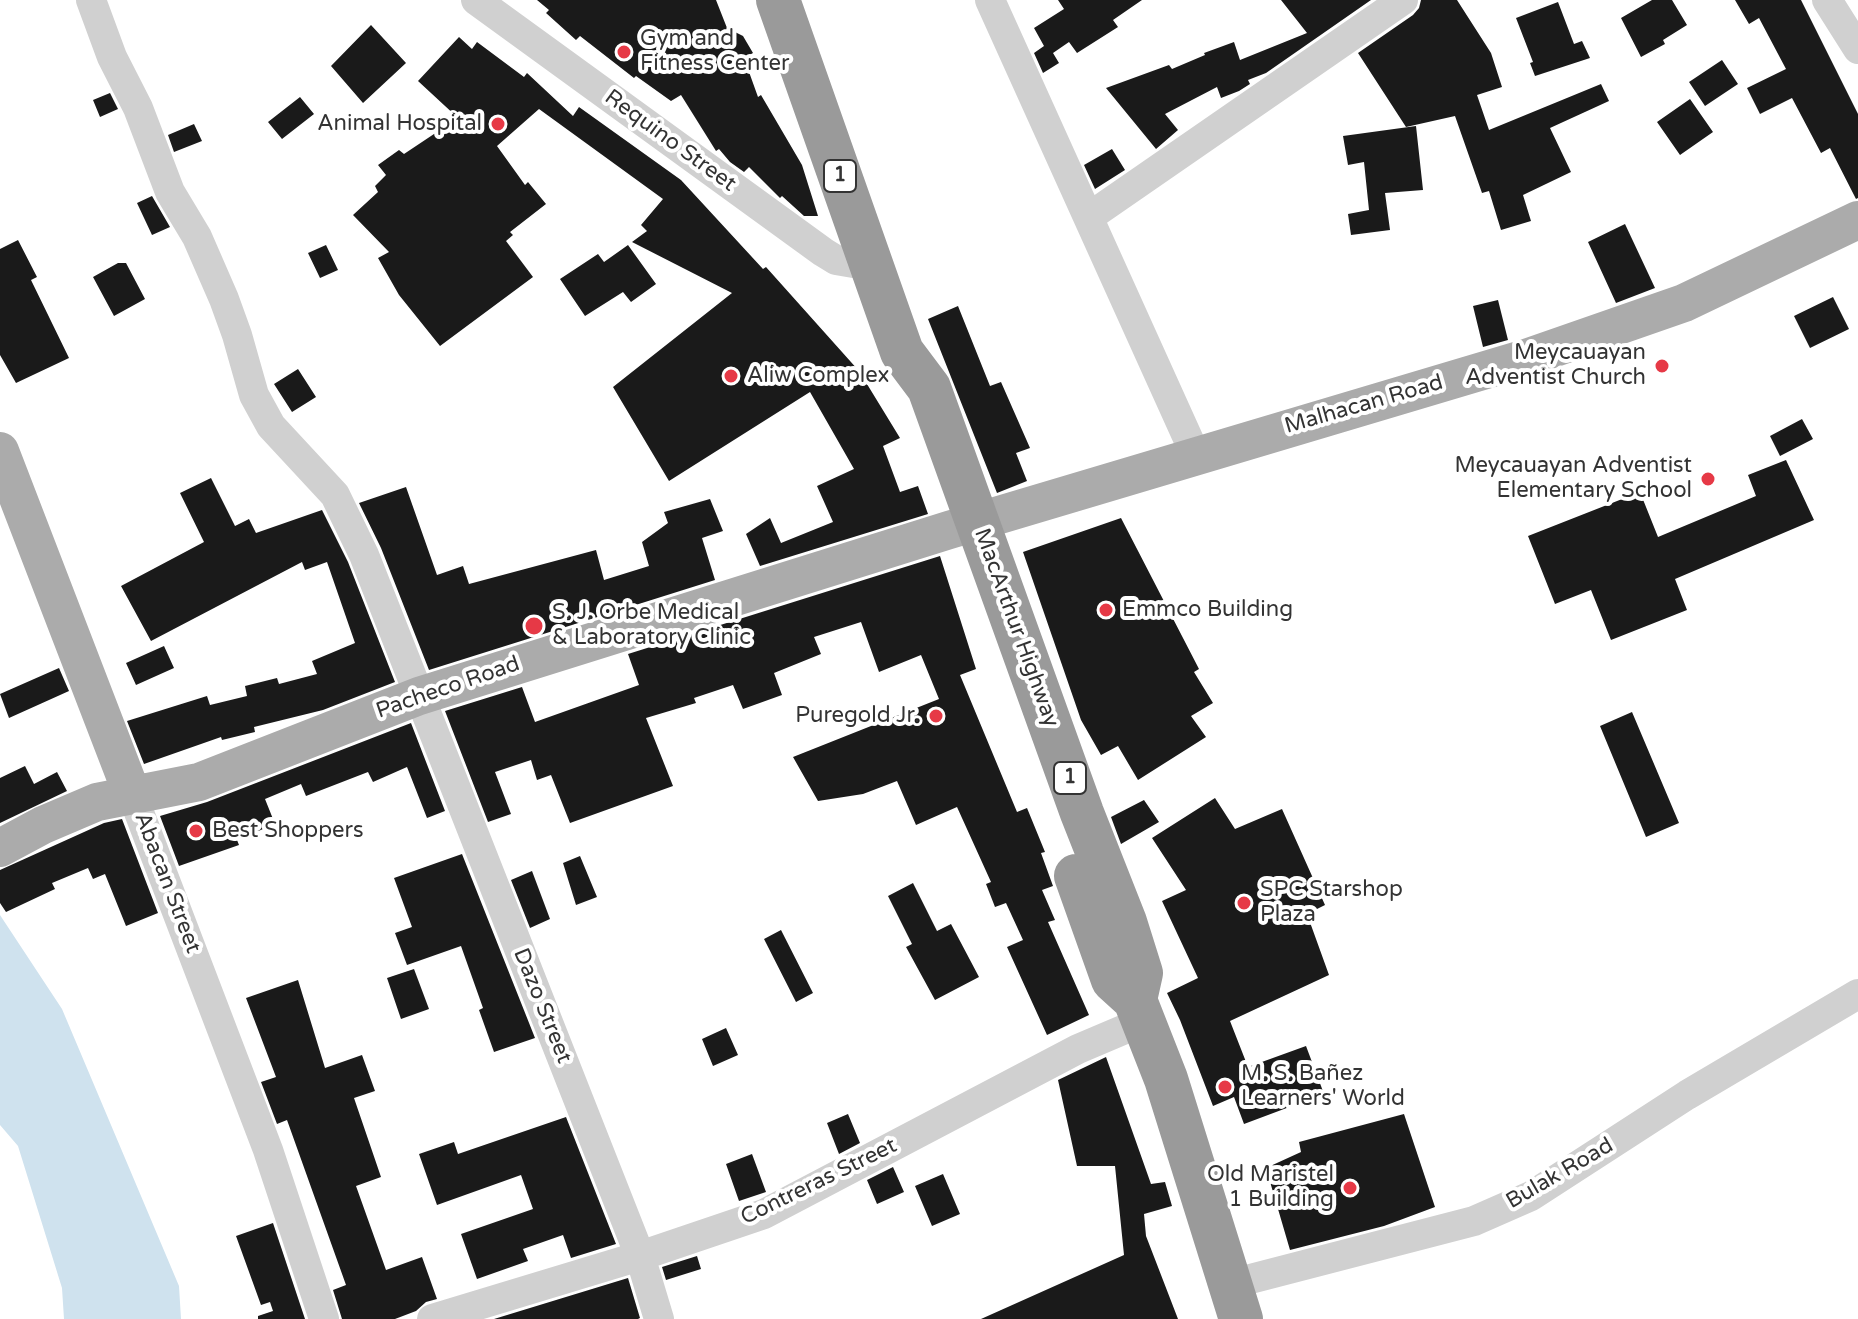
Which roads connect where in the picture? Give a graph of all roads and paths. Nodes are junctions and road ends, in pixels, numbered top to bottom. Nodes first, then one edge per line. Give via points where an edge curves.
1 (91, 0) edge
2 (476, 0) edge
3 (778, 0) edge
4 (990, 0) edge
5 (1403, 0) edge
6 (1827, 0) edge
7 (1858, 49) edge
8 (1089, 217) junction
9 (1858, 220) edge
10 (871, 266) junction
11 (0, 451) edge
12 (1196, 456) junction
13 (964, 526) junction
14 (419, 696) junction
15 (132, 794) junction
16 (0, 848) edge
17 (1858, 994) edge
18 (1140, 1010) junction
19 (640, 1256) junction
20 (1236, 1301) edge
21 (324, 1319) edge
22 (432, 1319) edge
23 (659, 1319) edge

1 - 14 street, Dazo Street via 170,192 224,299 254,395 271,426 335,495
2 - 10 street, Requino Street via 823,252 836,260
3 - 10 highway, MacArthur Highway / 1
4 - 8 street
5 - 8 street
6 - 7 street
8 - 12 street
9 - 12 main road, Malhacan Road via 1684,303 1526,358
10 - 13 highway, MacArthur Highway / 1 via 902,352 929,388
11 - 15 main road, Abacan Street
12 - 13 main road, Malhacan Road
13 - 14 main road, Pacheco Road
13 - 18 highway, MacArthur Highway / 1 via 1113,980
14 - 15 main road, Pacheco Road via 199,782
14 - 19 street, Dazo Street
15 - 16 main road, Pacheco Road via 85,807
15 - 21 street, Abacan Street via 268,1150
17 - 20 street, Bulak Road via 1531,1196 1474,1221
18 - 19 street, Contreras Street via 1078,1049 764,1214
18 - 20 highway, MacArthur Highway / 1
19 - 22 street, Contreras Street
19 - 23 street, Dazo Street

